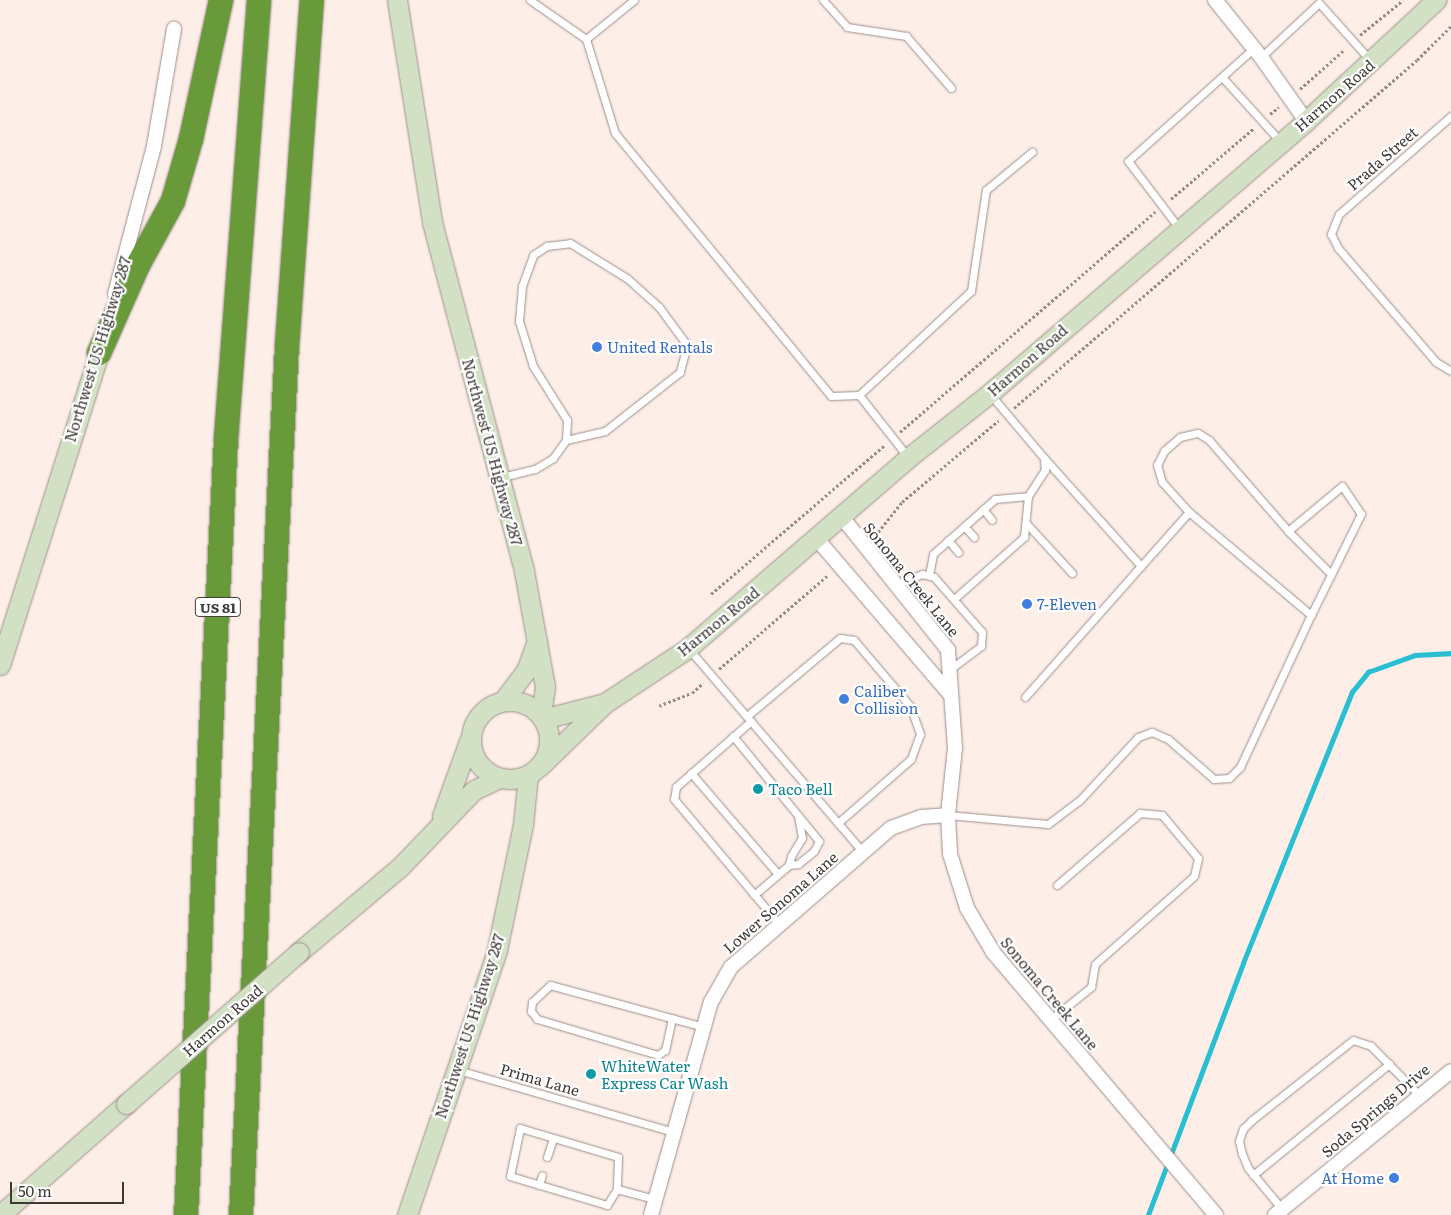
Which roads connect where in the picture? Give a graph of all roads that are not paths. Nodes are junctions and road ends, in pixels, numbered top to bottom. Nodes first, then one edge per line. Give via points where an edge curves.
1 (221, 0) edge
2 (259, 0) edge
3 (312, 0) edge
4 (397, 0) edge
5 (530, 0) edge
6 (634, 0) edge
7 (823, 0) edge
8 (1215, 0) edge
9 (1436, 0) edge
10 (174, 29) dead end
11 (586, 39) junction
12 (1257, 53) junction
13 (1371, 62) junction
14 (1222, 76) junction
15 (951, 88) dead end
16 (1451, 116) edge
17 (1306, 121) junction
18 (1280, 141) junction
19 (1032, 152) dead end
20 (1179, 228) junction
21 (99, 353) junction
22 (1451, 372) edge
23 (990, 393) junction
24 (859, 395) junction
25 (566, 440) junction
26 (908, 458) junction
27 (1044, 458) junction
28 (502, 477) junction
29 (1028, 496) junction
30 (983, 509) junction
31 (1189, 512) junction
32 (842, 517) junction
33 (992, 520) dead end
34 (1026, 523) junction
35 (964, 526) junction
36 (1288, 531) junction
37 (974, 537) dead end
38 (1008, 538) dead end
39 (817, 539) junction
40 (948, 540) junction
41 (1014, 546) junction
42 (958, 552) dead end
43 (990, 555) dead end
44 (996, 562) junction
45 (1141, 566) junction
46 (973, 570) dead end
47 (1072, 573) dead end
48 (1331, 574) junction
49 (929, 575) junction
50 (980, 576) junction
51 (895, 584) junction
52 (954, 599) junction
53 (1311, 615) junction
54 (6, 626) edge
55 (537, 640) junction
56 (688, 648) junction
57 (0, 665) edge
58 (948, 670) junction
59 (950, 694) junction
60 (1025, 697) dead end
61 (503, 701) junction
62 (605, 703) junction
63 (542, 717) junction
64 (749, 718) junction
65 (472, 727) junction
66 (733, 736) junction
67 (534, 771) junction
68 (692, 773) junction
69 (500, 778) junction
70 (796, 810) junction
71 (948, 815) junction
72 (440, 821) junction
73 (838, 823) junction
74 (863, 852) junction
75 (789, 865) junction
76 (778, 874) junction
77 (1057, 885) dead end
78 (754, 895) junction
79 (779, 924) junction
80 (672, 1018) junction
81 (1050, 1020) junction
82 (704, 1027) junction
83 (1389, 1064) junction
84 (455, 1069) junction
85 (1451, 1072) edge
86 (1419, 1095) junction
87 (674, 1132) junction
88 (553, 1139) junction
89 (547, 1158) dead end
90 (542, 1175) dead end
91 (1253, 1175) junction
92 (539, 1184) junction
93 (617, 1189) junction
94 (655, 1199) junction
95 (1278, 1212) edge
96 (0, 1214) edge
97 (186, 1215) edge
98 (241, 1215) edge
99 (407, 1215) edge
100 (651, 1215) edge
101 (1215, 1215) edge

1 - 21 highway via 191,139 173,201 138,264
2 - 97 highway, US 81 via 226,439
3 - 98 highway via 287,346
4 - 28 main road, Northwest US Highway 287 via 432,222
5 - 11 lane
6 - 11 lane
7 - 15 lane via 847,27 906,36
8 - 12 street
9 - 13 main road, Harmon Road
10 - 21 street, Northwest US Highway 287 via 154,146
11 - 24 lane via 615,133 831,396
12 - 13 lane via 1319,3
12 - 14 lane
12 - 17 street
13 - 17 main road, Harmon Road
14 - 18 lane
14 - 20 lane via 1128,161
16 - 22 lane, Prada Street via 1339,214 1331,234 1338,248 1436,362
17 - 18 main road, Harmon Road
18 - 20 main road, Harmon Road
19 - 24 lane via 986,190 972,291
20 - 23 main road, Harmon Road
21 - 54 main road, Northwest US Highway 287
23 - 26 main road, Harmon Road
23 - 27 lane
24 - 26 lane
25 - 25 lane via 567,420 533,366 520,321 522,286 533,255 547,246 570,242 628,279 658,307 687,345 680,372 605,432
25 - 28 lane via 553,458 535,469
26 - 32 main road, Harmon Road
27 - 29 lane via 1045,470
27 - 45 lane
28 - 55 main road, Northwest US Highway 287
29 - 30 lane via 995,499
29 - 34 lane
30 - 33 lane
30 - 35 lane
31 - 36 lane via 1162,482 1157,465 1164,451 1180,436 1198,433 1209,440
31 - 45 lane
31 - 53 lane
32 - 39 main road, Harmon Road
32 - 51 street, Sonoma Creek Lane
34 - 41 lane via 1024,537
34 - 47 lane
35 - 37 lane
35 - 40 lane
36 - 48 lane
36 - 48 lane via 1342,486 1361,514
38 - 41 lane
39 - 56 main road, Harmon Road
39 - 59 street
40 - 42 lane
40 - 49 lane via 933,554
41 - 44 lane
43 - 44 lane
44 - 50 lane
45 - 60 lane
46 - 50 lane
48 - 53 lane
49 - 51 lane via 922,574
49 - 52 lane
50 - 52 lane
51 - 58 street, Sonoma Creek Lane via 948,650
52 - 58 lane via 982,632 981,646
53 - 71 lane via 1240,767 1229,778 1214,779 1168,739 1152,732 1138,737 1079,800 1048,824
54 - 57 main road, Northwest US Highway 287
55 - 61 main road via 526,671
55 - 63 main road, Northwest US Highway 287 via 545,687
56 - 62 main road, Harmon Road
56 - 64 lane
58 - 59 street, Sonoma Creek Lane
59 - 71 street, Sonoma Creek Lane via 955,748
61 - 63 main road via 517,701 530,706
61 - 65 main road via 489,706
62 - 63 main road, Harmon Road
62 - 67 main road, Harmon Road
63 - 67 main road via 549,743
64 - 66 lane
64 - 73 lane
64 - 73 lane via 840,638 854,640 910,706 920,734 911,759
65 - 69 main road via 470,738 475,759 481,768
65 - 72 main road, Harmon Road via 464,762
66 - 68 lane
66 - 70 lane
67 - 69 main road
67 - 84 main road, Northwest US Highway 287 via 497,950
68 - 76 lane
68 - 78 lane via 676,787 674,799
69 - 72 main road, Harmon Road via 474,790
70 - 75 lane via 802,838
70 - 75 lane via 817,836 818,846 798,864
71 - 74 street, Lower Sonoma Lane via 903,822
71 - 81 street, Sonoma Creek Lane via 950,854 966,908 992,952
72 - 96 main road, Harmon Road, bridge via 401,866
73 - 74 lane
74 - 79 street, Lower Sonoma Lane
75 - 76 lane
76 - 78 lane
77 - 81 lane via 1140,813 1162,815 1198,858 1194,876 1095,964 1091,987
78 - 79 lane
79 - 82 street, Lower Sonoma Lane via 731,967 711,1002
80 - 80 lane via 550,985 532,1002 531,1011 536,1019 658,1055 665,1050
80 - 82 lane
81 - 101 street, Sonoma Creek Lane
82 - 87 street, Lower Sonoma Lane
83 - 86 lane
83 - 91 lane
83 - 91 lane via 1371,1046 1353,1040 1267,1107 1243,1129 1239,1141
84 - 87 lane, Prima Lane
84 - 99 main road, Northwest US Highway 287
85 - 86 street, Soda Springs Drive
86 - 95 street, Soda Springs Drive
87 - 94 street, Lower Sonoma Lane
88 - 89 lane
88 - 92 lane via 520,1128 510,1176
88 - 93 lane via 618,1157
90 - 92 lane
91 - 95 lane
92 - 93 lane via 607,1205
93 - 94 lane
94 - 100 street, Lower Sonoma Lane

